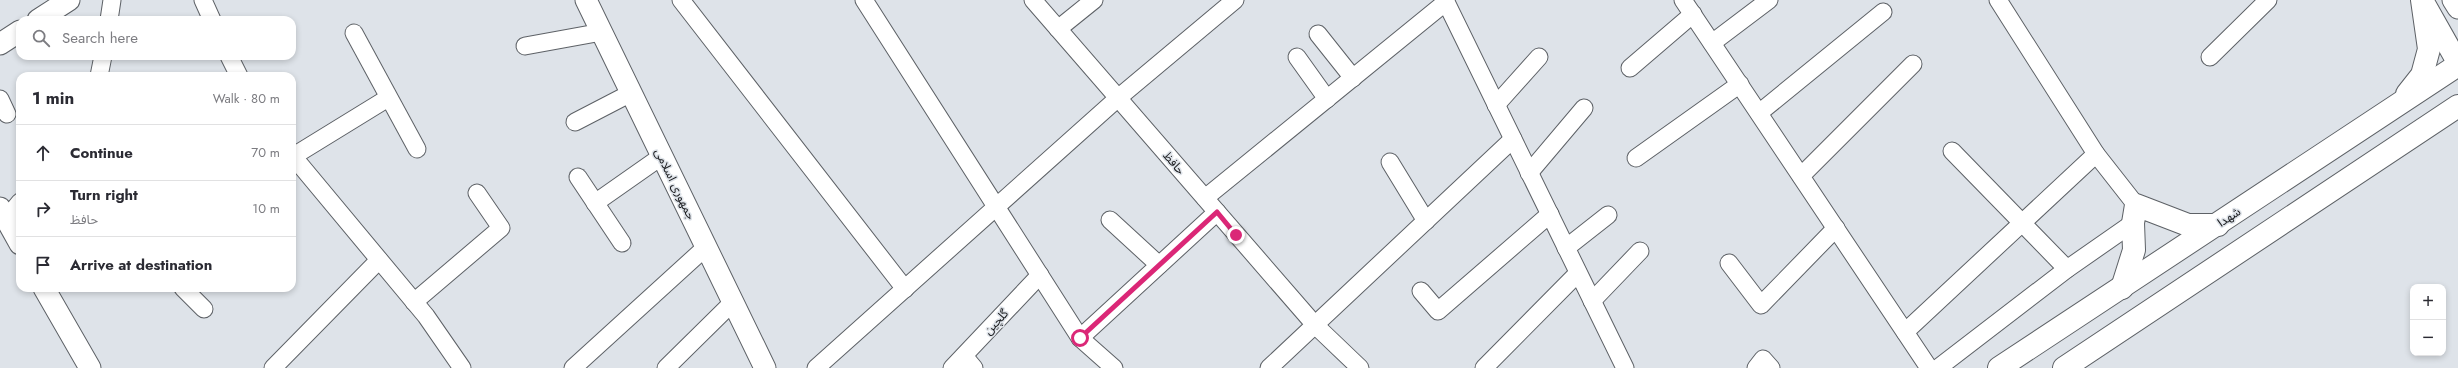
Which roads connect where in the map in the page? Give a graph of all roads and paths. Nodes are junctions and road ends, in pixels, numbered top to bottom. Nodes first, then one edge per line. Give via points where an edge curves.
1 (70, 0) edge
2 (112, 0) edge
3 (203, 0) edge
4 (586, 0) edge
5 (681, 0) edge
6 (864, 0) edge
7 (1033, 0) edge
8 (1094, 0) edge
9 (1235, 0) edge
10 (1769, 0) edge
11 (1998, 0) edge
12 (2268, 0) edge
13 (2422, 0) edge
14 (2453, 0) edge
15 (1446, 1) edge
16 (1688, 7) edge
17 (2458, 8) edge
18 (1883, 12) dead end
19 (44, 16) edge
20 (110, 16) edge
21 (210, 16) edge
22 (1058, 29) junction
23 (602, 32) junction
24 (354, 33) dead end
25 (16, 34) edge
26 (1318, 34) dead end
27 (1712, 43) junction
28 (0, 44) edge
29 (525, 46) dead end
30 (1297, 57) dead end
31 (1539, 57) dead end
32 (2210, 57) dead end
33 (102, 60) edge
34 (232, 60) edge
35 (1913, 64) dead end
36 (2458, 64) edge
37 (1630, 68) dead end
38 (100, 72) edge
39 (237, 72) edge
40 (1353, 78) junction
41 (1740, 84) junction
42 (631, 93) junction
43 (388, 98) junction
44 (1118, 98) junction
45 (1327, 99) junction
46 (1496, 105) junction
47 (2397, 106) junction
48 (2458, 106) edge
49 (1584, 108) dead end
50 (1759, 113) junction
51 (575, 122) dead end
52 (1513, 139) junction
53 (418, 149) dead end
54 (1952, 151) dead end
55 (296, 154) edge
56 (2096, 154) junction
57 (662, 156) junction
58 (1636, 158) dead end
59 (296, 161) edge
60 (1390, 162) dead end
61 (1529, 173) junction
62 (1802, 176) junction
63 (578, 177) dead end
64 (477, 193) dead end
65 (1205, 198) junction
66 (594, 203) junction
67 (16, 205) edge
68 (997, 207) junction
69 (1217, 212) junction
70 (3, 213) edge
71 (1550, 214) junction
72 (2134, 214) junction
73 (1608, 215) dead end
74 (1110, 220) dead end
75 (1426, 221) junction
76 (2023, 222) junction
77 (2218, 225) junction
78 (1836, 228) junction
79 (16, 237) edge
80 (622, 243) dead end
81 (706, 247) junction
82 (1566, 248) junction
83 (1640, 251) dead end
84 (379, 260) junction
85 (1729, 263) dead end
86 (1159, 265) junction
87 (2067, 269) junction
88 (1578, 273) junction
89 (1040, 275) junction
90 (2122, 288) junction
91 (904, 289) junction
92 (1421, 291) dead end
93 (46, 292) edge
94 (187, 292) edge
95 (1592, 301) junction
96 (414, 302) junction
97 (733, 302) junction
98 (204, 309) dead end
99 (1315, 325) junction
100 (1905, 332) junction
101 (1080, 338) junction
102 (969, 362) edge
103 (90, 368) edge
104 (273, 368) edge
105 (462, 368) edge
106 (573, 368) edge
107 (666, 368) edge
108 (765, 368) edge
109 (816, 368) edge
110 (952, 368) edge
111 (1114, 368) edge
112 (1269, 368) edge
113 (1360, 368) edge
114 (1484, 368) edge
115 (1625, 368) edge
116 (1756, 368) edge
117 (1771, 368) edge
118 (1929, 368) edge
119 (1938, 368) edge
120 (1999, 368) edge
121 (2064, 368) edge

1 - 19 street
2 - 20 street
3 - 21 street
4 - 23 street, جمهوری اسلامی
5 - 91 street
6 - 68 street
7 - 22 street, حافظ
8 - 22 street
9 - 44 street
10 - 27 street
11 - 56 street
12 - 32 street
13 - 36 street
13 - 47 main road via 2429,49 2422,75
14 - 17 street
15 - 40 street
15 - 46 street
16 - 27 street
16 - 37 street
18 - 50 street
22 - 44 street, حافظ
23 - 29 street
23 - 42 street, جمهوری اسلامی
24 - 43 street
25 - 28 street
26 - 40 street
27 - 41 street
30 - 45 street
31 - 46 street
33 - 38 street
34 - 39 street
35 - 62 street
36 - 47 main road, شهدا
40 - 45 street
41 - 50 street
41 - 58 street
42 - 51 street
42 - 57 street, جمهوری اسلامی
43 - 53 street
43 - 55 street
44 - 65 street, حافظ
44 - 68 street
45 - 65 street
46 - 52 street
47 - 77 main road, شهدا
48 - 121 main road
49 - 61 street
50 - 62 street
52 - 61 street
52 - 75 street
54 - 76 street
56 - 72 street
56 - 76 street
57 - 66 street
57 - 81 street, جمهوری اسلامی
59 - 84 street
60 - 75 street
61 - 71 street
62 - 78 street
63 - 66 street
64 - 96 street via 501,228
65 - 69 street, حافظ
66 - 80 street
67 - 70 street
68 - 89 street
68 - 91 street
69 - 86 street
69 - 99 street, حافظ
70 - 79 street
71 - 82 street
71 - 92 street via 1438,311
72 - 77 main road via 2188,225
72 - 87 street
72 - 90 main road via 2134,250
73 - 82 street
74 - 86 street
75 - 99 street
76 - 87 street
76 - 100 street
77 - 90 main road, شهدا
78 - 85 street via 1761,305
78 - 100 street
81 - 97 street, جمهوری اسلامی
81 - 106 street
82 - 88 street
83 - 95 street
84 - 96 street
84 - 104 street
86 - 101 street
87 - 119 street
88 - 95 street
88 - 114 street
89 - 101 street
89 - 102 street, گلچین
90 - 120 main road, شهدا
91 - 109 street
93 - 103 street
94 - 98 street
95 - 115 street
96 - 105 street
97 - 107 street
97 - 108 street, جمهوری اسلامی
99 - 112 street
99 - 113 street, حافظ
100 - 118 street
101 - 111 street
102 - 110 street, گلچین
116 - 117 street via 1763,359

